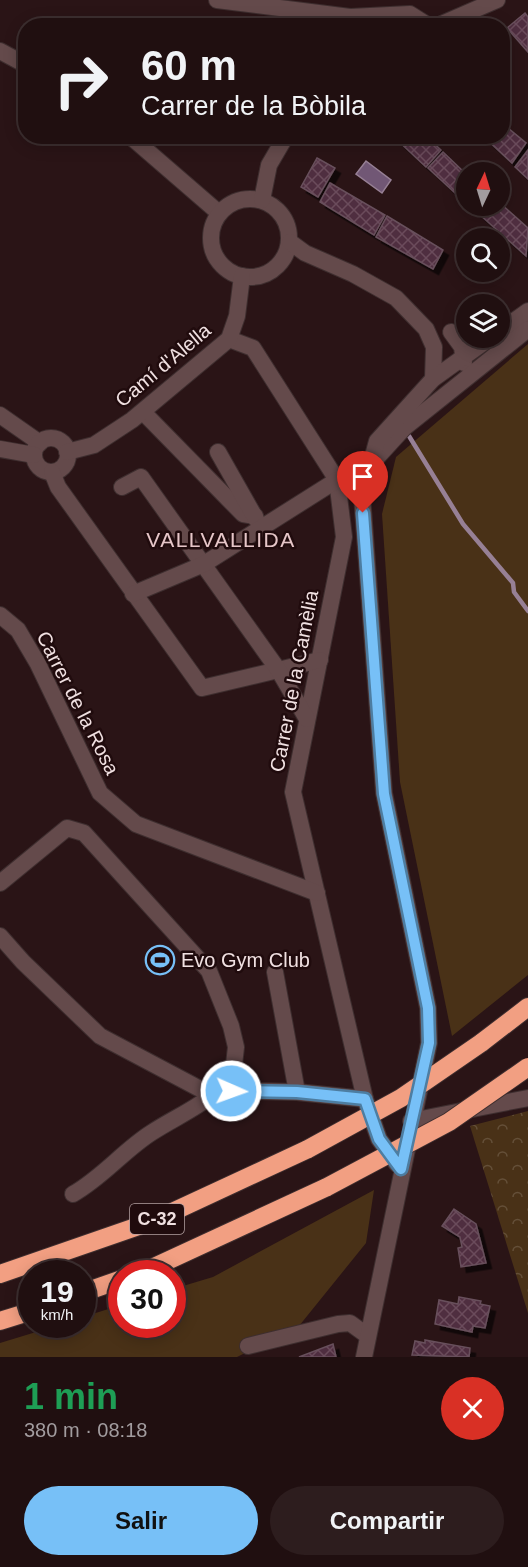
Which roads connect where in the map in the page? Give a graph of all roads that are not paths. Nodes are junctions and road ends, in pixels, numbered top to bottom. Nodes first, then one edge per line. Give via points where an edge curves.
1 (217, 0) edge
2 (497, 0) edge
3 (416, 18) edge
4 (455, 18) edge
5 (0, 51) edge
6 (18, 61) edge
7 (139, 144) edge
8 (281, 144) edge
9 (262, 200) junction
10 (219, 213) junction
11 (290, 242) junction
12 (242, 276) junction
13 (396, 298) junction
14 (516, 323) edge
15 (456, 332) edge
16 (229, 339) junction
17 (434, 347) junction
18 (462, 348) edge
19 (476, 348) edge
20 (461, 359) junction
21 (433, 379) junction
22 (143, 412) junction
23 (0, 415) edge
24 (404, 428) junction
25 (0, 449) edge
26 (37, 449) junction
27 (68, 452) junction
28 (218, 452) dead end
29 (370, 466) junction
30 (228, 470) junction
31 (52, 472) junction
32 (208, 479) junction
33 (337, 480) junction
34 (122, 487) dead end
35 (258, 522) junction
36 (204, 564) junction
37 (133, 594) junction
38 (0, 615) edge
39 (320, 660) junction
40 (279, 670) junction
41 (307, 719) junction
42 (0, 883) edge
43 (317, 893) junction
44 (0, 936) edge
45 (275, 972) dead end
46 (528, 1007) edge
47 (528, 1067) edge
48 (225, 1091) junction
49 (297, 1092) junction
50 (528, 1098) edge
51 (365, 1099) junction
52 (411, 1121) junction
53 (401, 1169) junction
54 (73, 1194) dead end
55 (169, 1260) edge
56 (0, 1274) edge
57 (18, 1316) edge
58 (0, 1322) edge
59 (368, 1336) junction
60 (248, 1346) dead end
61 (364, 1357) edge

1 - 3 street via 350,17 410,14
2 - 4 street
5 - 6 street
7 - 10 street
8 - 9 street via 269,165
9 - 10 street via 238,200
9 - 11 street via 283,216
10 - 12 street via 211,236 212,249 227,269
11 - 12 street via 287,253 272,270
11 - 13 street
12 - 16 street, Camí d'Alella via 237,316
13 - 15 street
13 - 17 street via 426,329
14 - 20 street via 479,358
14 - 24 street
16 - 22 street, Camí d'Alella
16 - 33 street via 253,348
17 - 20 street via 449,358
17 - 21 street
18 - 20 street
19 - 20 street
20 - 21 street
20 - 24 street via 459,372
21 - 29 street via 377,441
22 - 27 street, Camí d'Alella via 94,445
22 - 32 street
23 - 26 street
24 - 29 street
25 - 26 street
26 - 27 street via 56,439
26 - 31 street via 38,466
27 - 31 street via 64,465
28 - 30 street
29 - 52 street via 362,496 384,794 428,1008 429,1043
30 - 32 street
30 - 35 street
31 - 37 street via 58,487
32 - 35 street via 243,514
33 - 35 street
33 - 39 street, Carrer de la Camèlia via 344,537
34 - 36 street via 141,477
35 - 36 street
36 - 37 street
36 - 40 street
37 - 40 street via 202,688
38 - 43 street, Carrer de la Rosa via 18,630 38,664 100,793 109,801 136,824
39 - 40 street
39 - 41 street, Carrer de la Camèlia
40 - 41 street
41 - 43 street, Carrer de la Camèlia via 293,792
42 - 48 street via 67,828 84,833 209,971 236,1047
43 - 51 street, Carrer de la Camèlia
44 - 48 street via 100,1036 202,1090
45 - 49 street
46 - 56 highway, C-32, bridge via 400,1098 308,1149 153,1221
47 - 55 highway, C-32, bridge via 449,1122 327,1187
48 - 49 street
48 - 54 street via 149,1134 92,1183
49 - 51 street
50 - 52 street
51 - 53 street, Carrer de la Camèlia via 379,1139
52 - 53 street
53 - 59 street via 372,1281
57 - 58 highway
59 - 60 street via 350,1323
59 - 61 street

